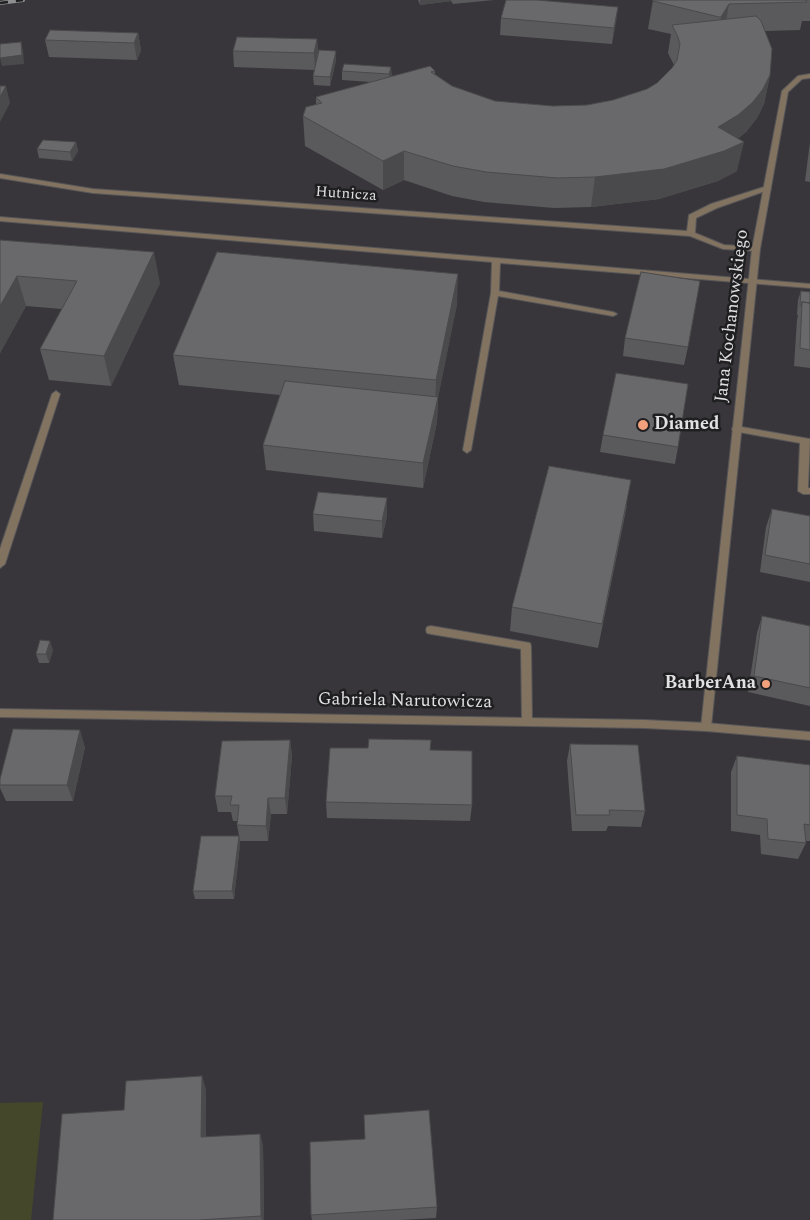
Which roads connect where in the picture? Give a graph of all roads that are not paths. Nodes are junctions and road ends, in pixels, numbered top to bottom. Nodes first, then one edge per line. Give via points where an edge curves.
1 (810, 76) edge
2 (0, 176) edge
3 (767, 189) junction
4 (0, 219) edge
5 (691, 234) junction
6 (756, 249) junction
7 (496, 260) junction
8 (752, 282) junction
9 (810, 286) edge
10 (495, 293) junction
11 (613, 314) dead end
12 (56, 394) dead end
13 (736, 429) junction
14 (808, 442) edge
15 (467, 450) dead end
16 (810, 492) edge
17 (0, 564) edge
18 (431, 630) dead end
19 (0, 713) edge
20 (527, 722) junction
21 (706, 726) junction
22 (810, 736) edge

1 - 3 street, Jana Kochanowskiego via 800,77 785,91
2 - 5 street, Hutnicza via 93,191
3 - 5 street via 714,206 692,217
3 - 6 street, Jana Kochanowskiego
4 - 7 street
5 - 6 street, Hutnicza via 723,247
6 - 8 street, Jana Kochanowskiego
7 - 8 street
7 - 10 street
8 - 9 street
8 - 13 street, Jana Kochanowskiego
10 - 11 street
10 - 15 street
12 - 17 street
13 - 14 street
13 - 21 street, Jana Kochanowskiego
14 - 16 street via 803,491
18 - 20 street via 526,646
19 - 20 street, Gabriela Narutowicza
20 - 21 street, Gabriela Narutowicza
21 - 22 street, Gabriela Narutowicza

